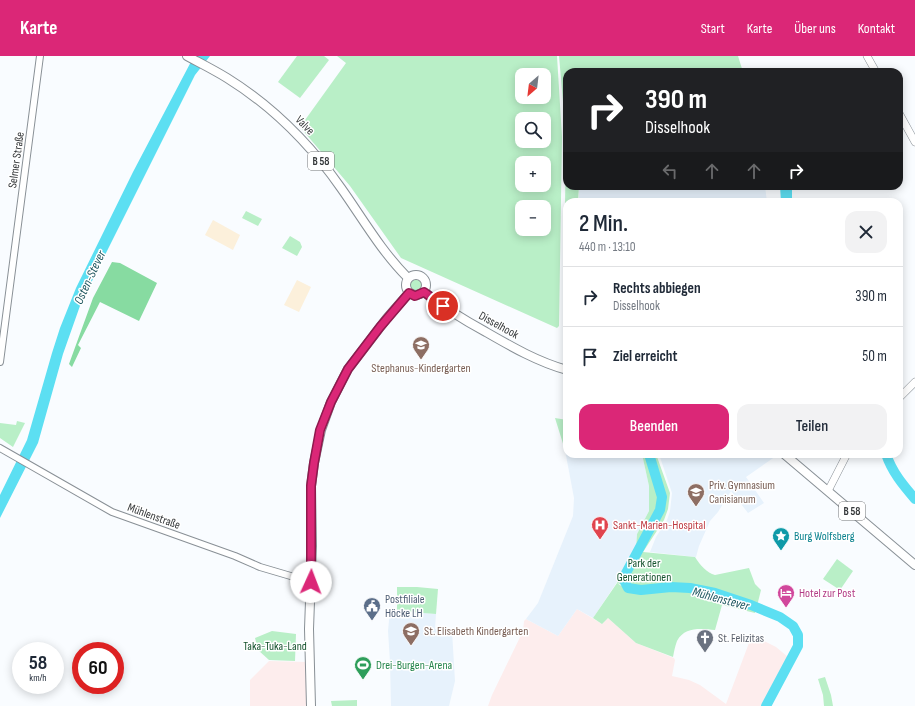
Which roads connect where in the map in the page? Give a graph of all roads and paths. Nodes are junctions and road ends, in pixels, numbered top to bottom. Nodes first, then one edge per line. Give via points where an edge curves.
1 (40, 56) edge
2 (187, 56) edge
3 (867, 56) edge
4 (874, 68) edge
5 (903, 120) edge
6 (915, 142) edge
7 (408, 278) junction
8 (424, 292) junction
9 (409, 293) junction
10 (0, 362) edge
11 (563, 369) edge
12 (915, 382) edge
13 (903, 394) edge
14 (0, 448) edge
15 (789, 458) edge
16 (845, 458) edge
17 (828, 491) junction
18 (915, 565) edge
19 (311, 582) junction
20 (310, 706) edge

1 - 10 street, Selmer Straße
2 - 7 main road, Valve / B 58 via 251,94 299,136 341,188 383,249
3 - 4 main road
5 - 6 main road
7 - 8 main road via 417,275 423,278 426,285
7 - 9 main road via 405,284
8 - 9 main road via 415,296
8 - 11 main road, Disselhook via 462,319 503,342
9 - 19 main road via 348,369 320,430 311,486
12 - 13 main road
14 - 19 street, Mühlenstraße via 112,512 260,567
15 - 17 main road, B 58
16 - 17 main road
17 - 18 main road, B 58
19 - 20 main road

